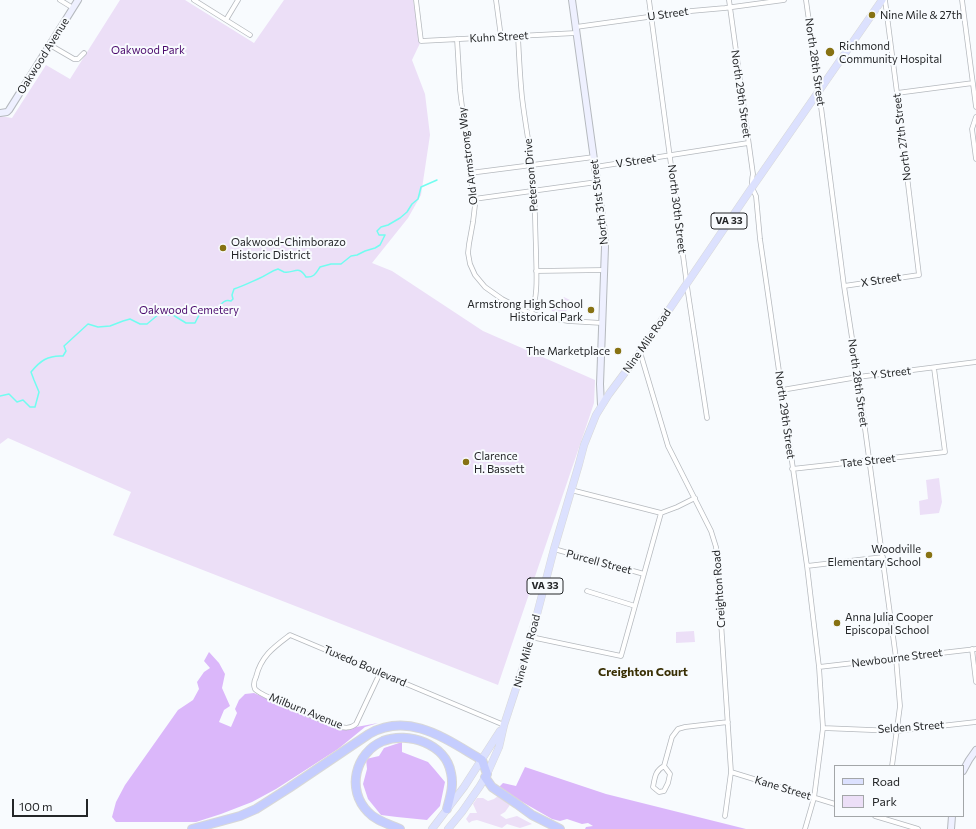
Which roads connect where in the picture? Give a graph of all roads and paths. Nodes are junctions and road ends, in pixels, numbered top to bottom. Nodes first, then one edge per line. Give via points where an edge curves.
1 (60, 0) edge
2 (78, 0) edge
3 (194, 0) edge
4 (238, 0) edge
5 (416, 0) edge
6 (496, 0) edge
7 (572, 0) edge
8 (649, 0) edge
9 (729, 0) edge
10 (784, 0) edge
11 (806, 0) edge
12 (884, 0) edge
13 (962, 0) edge
14 (730, 7) junction
15 (73, 8) junction
16 (652, 16) junction
17 (226, 20) junction
18 (576, 30) junction
19 (250, 35) dead end
20 (501, 36) junction
21 (518, 36) junction
22 (457, 39) junction
23 (50, 45) junction
24 (84, 53) dead end
25 (973, 83) junction
26 (819, 91) junction
27 (897, 93) junction
28 (976, 107) edge
29 (0, 113) edge
30 (976, 117) edge
31 (748, 143) junction
32 (670, 155) junction
33 (594, 157) junction
34 (976, 159) edge
35 (532, 165) junction
36 (595, 167) junction
37 (470, 173) junction
38 (597, 182) junction
39 (753, 186) junction
40 (534, 191) junction
41 (474, 199) junction
42 (604, 270) junction
43 (536, 271) junction
44 (919, 274) joint
45 (687, 284) junction
46 (844, 286) junction
47 (531, 313) junction
48 (602, 323) junction
49 (640, 352) junction
50 (976, 362) edge
51 (934, 368) junction
52 (858, 378) junction
53 (782, 390) junction
54 (601, 405) junction
55 (707, 418) dead end
56 (869, 461) junction
57 (792, 470) junction
58 (571, 490) junction
59 (695, 498) junction
60 (661, 513) junction
61 (554, 550) junction
62 (883, 557) junction
63 (806, 566) junction
64 (644, 574) junction
65 (587, 591) dead end
66 (635, 606) junction
67 (531, 637) junction
68 (974, 649) edge
69 (896, 658) junction
70 (819, 667) junction
71 (380, 673) junction
72 (976, 682) edge
73 (257, 691) joint
74 (728, 722) junction
75 (976, 722) edge
76 (504, 725) junction
77 (823, 728) junction
78 (896, 731) junction
79 (976, 750) edge
80 (482, 760) junction
81 (892, 765) edge
82 (664, 766) junction
83 (964, 769) edge
84 (731, 772) junction
85 (486, 776) junction
86 (814, 798) junction
87 (834, 804) edge
88 (447, 809) junction
89 (725, 816) dead end
90 (885, 817) edge
91 (952, 817) edge
92 (192, 829) edge
93 (400, 829) edge
94 (432, 829) edge
95 (448, 829) edge
96 (560, 829) edge
97 (805, 829) edge
98 (918, 829) edge
99 (951, 829) edge

1 - 15 street
2 - 15 street, Oakwood Avenue
3 - 17 street
4 - 17 street
5 - 22 street, Kuhn Street via 421,41
6 - 20 street
7 - 18 street, North 31st Street
8 - 16 street, North 30th Street
9 - 14 street, North 29th Street
10 - 14 street, U Street
11 - 26 street, North 28th Street
12 - 26 main road, Nine Mile Road / VA 33
12 - 27 street, North 27th Street
13 - 25 street
14 - 16 street, U Street
14 - 31 street, North 29th Street
15 - 23 street, Oakwood Avenue
16 - 18 street, U Street
16 - 32 street, North 30th Street
17 - 19 street
18 - 21 street, Kuhn Street
18 - 33 street, North 31st Street
20 - 21 street, Kuhn Street
20 - 22 street, Kuhn Street
21 - 35 street, Peterson Drive via 522,96
22 - 37 street, Old Armstrong Way via 459,85
23 - 24 street via 74,59 78,59
23 - 29 street, Oakwood Avenue via 7,112
25 - 27 street
25 - 28 street
26 - 39 main road, Nine Mile Road / VA 33
26 - 46 street, North 28th Street
27 - 44 street, North 27th Street
30 - 34 street via 972,129
31 - 32 street, V Street
31 - 39 street, North 29th Street
32 - 36 street, V Street
32 - 45 street, North 30th Street
33 - 35 street
33 - 36 street, North 31st Street
35 - 37 street
35 - 40 street, Peterson Drive
36 - 38 street, North 31st Street
37 - 41 street, Old Armstrong Way
38 - 40 street
38 - 42 street, North 31st Street via 604,232
39 - 45 main road, Nine Mile Road / VA 33
39 - 53 street, North 29th Street
40 - 41 street
40 - 43 street, Peterson Drive
41 - 47 street, Old Armstrong Way via 468,253 475,275 484,287
42 - 43 street
42 - 48 street, North 31st Street
43 - 47 street, Peterson Drive via 536,300
44 - 46 street, X Street
45 - 49 main road, Nine Mile Road / VA 33
45 - 55 street, North 30th Street
46 - 52 street, North 28th Street
47 - 48 street, Old Armstrong Way via 569,322
48 - 54 street, North 31st Street
49 - 54 main road, Nine Mile Road / VA 33
49 - 59 street, Creighton Road via 668,446
50 - 51 street, Y Street
51 - 52 street, Y Street
51 - 56 street, Tate Street via 945,452
52 - 53 street, Y Street
52 - 56 street, North 28th Street
53 - 57 street, North 29th Street
54 - 58 main road, Nine Mile Road / VA 33 via 585,441
56 - 57 street, Tate Street
56 - 62 street, North 28th Street
57 - 63 street, North 29th Street
58 - 60 street
58 - 61 main road, Nine Mile Road / VA 33
59 - 60 street
59 - 74 street, Creighton Road via 716,547
60 - 64 street
61 - 64 street, Purcell Street
61 - 67 main road, Nine Mile Road / VA 33
62 - 63 street
62 - 69 street, North 28th Street
63 - 70 street, North 29th Street
64 - 66 street
65 - 66 street
66 - 67 street via 621,656
67 - 76 main road, Nine Mile Road / VA 33
68 - 69 street, Newbourne Street
68 - 72 street
69 - 70 street, Newbourne Street
69 - 78 street, North 28th Street via 900,706
70 - 77 street, North 29th Street
71 - 73 street, Milburn Avenue via 355,725 346,728
71 - 73 street, Tuxedo Boulevard via 290,635 271,649 262,660 255,679 254,687
71 - 76 street, Tuxedo Boulevard
74 - 82 street via 678,729 672,736
74 - 84 street, Creighton Road
75 - 78 street, Selden Street
76 - 80 main road, Nine Mile Road / VA 33
76 - 85 main road, Nine Mile Road / VA 33 via 499,747
77 - 78 street, Selden Street
77 - 86 street, North 29th Street
78 - 81 street, North 28th Street
79 - 83 street
80 - 85 highway
80 - 88 main road, Nine Mile Road / VA 33
80 - 92 highway via 415,726 381,728 256,809
82 - 82 street via 658,769 655,776 653,787 659,792 664,791 670,774
84 - 86 street, Kane Street
84 - 89 street, Creighton Road
85 - 95 main road, Nine Mile Road / VA 33
85 - 96 highway via 492,787 532,815
86 - 87 street, Kane Street
86 - 97 street, North 29th Street
88 - 93 highway via 452,781 450,767 438,751 418,740 397,738 378,743 360,762 356,772 357,793 361,804 375,818
88 - 94 main road, Nine Mile Road / VA 33
90 - 98 street
91 - 99 street

